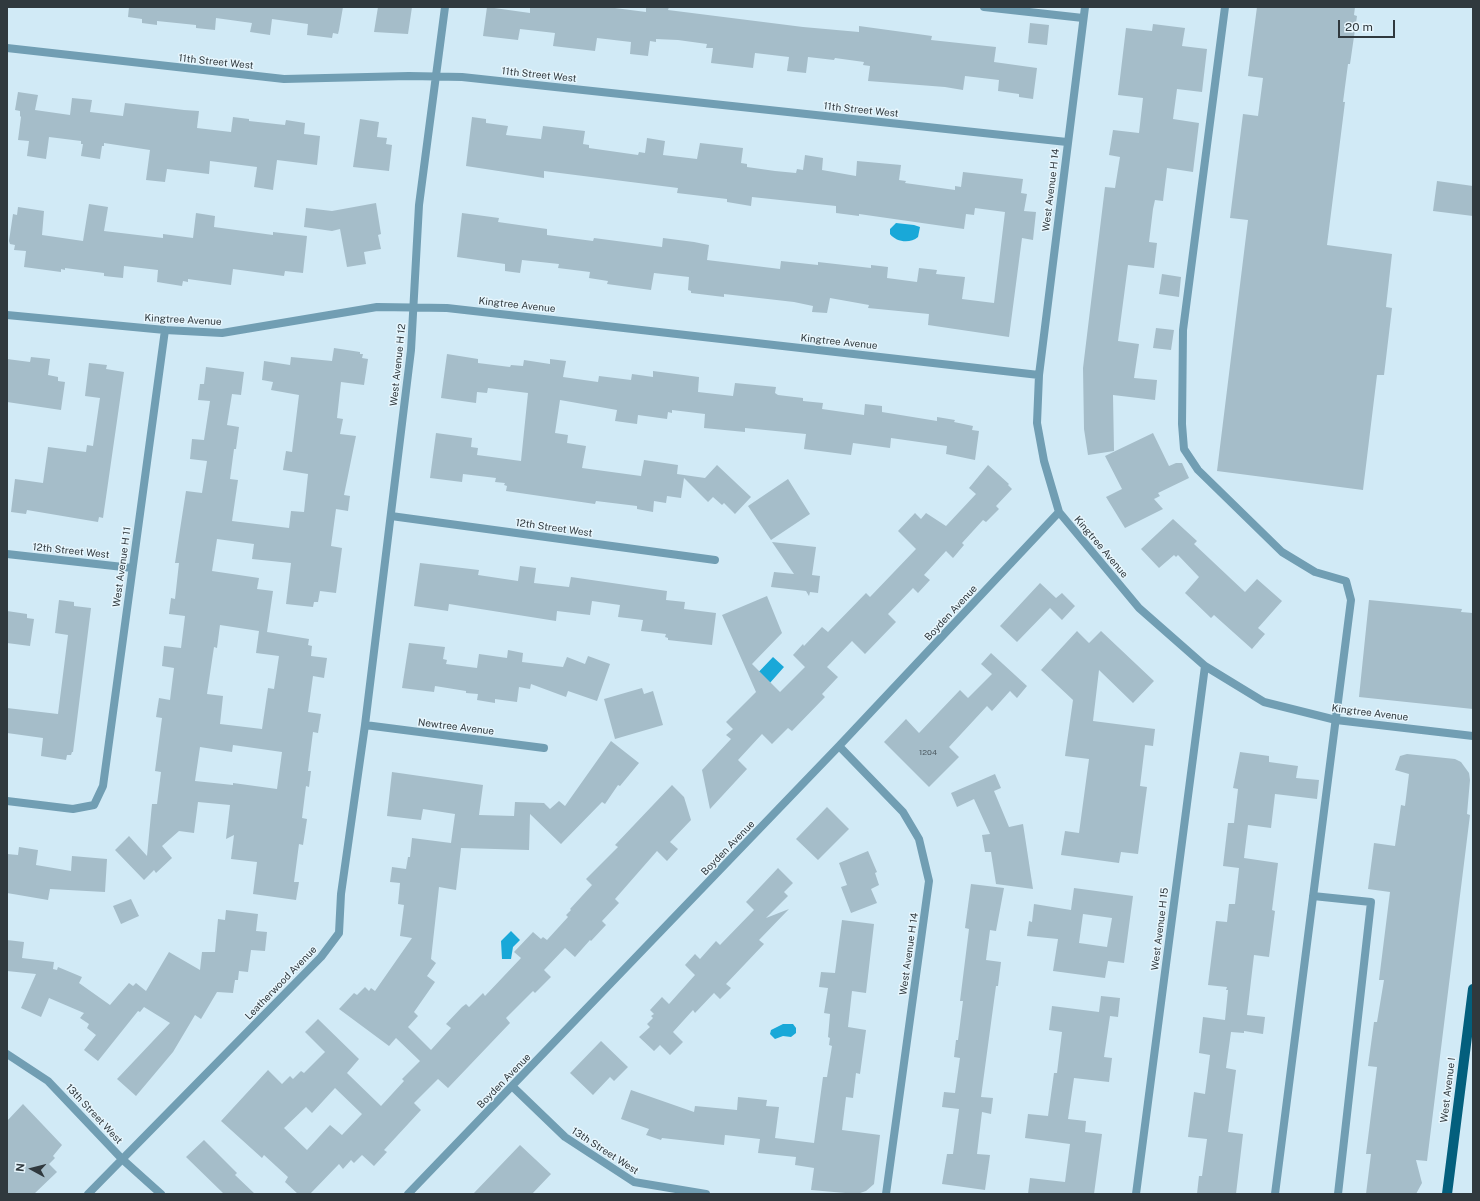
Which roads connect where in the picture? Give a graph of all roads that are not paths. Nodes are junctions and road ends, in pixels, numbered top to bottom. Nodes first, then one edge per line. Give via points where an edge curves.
1 (446, 7) edge
2 (984, 7) edge
3 (1085, 7) edge
4 (1225, 7) edge
5 (1083, 18) junction
6 (7, 48) edge
7 (436, 76) junction
8 (1067, 142) junction
9 (413, 306) junction
10 (7, 315) edge
11 (164, 330) junction
12 (1039, 375) junction
13 (1059, 512) junction
14 (391, 516) junction
15 (7, 554) edge
16 (715, 560) dead end
17 (132, 568) junction
18 (1205, 666) junction
19 (1336, 720) junction
20 (365, 726) junction
21 (1473, 736) edge
22 (839, 746) junction
23 (544, 748) dead end
24 (7, 801) edge
25 (1313, 896) junction
26 (1473, 989) edge
27 (7, 1054) edge
28 (513, 1087) junction
29 (122, 1159) junction
30 (88, 1194) edge
31 (161, 1194) edge
32 (408, 1194) edge
33 (706, 1194) edge
34 (886, 1194) edge
35 (1136, 1194) edge
36 (1275, 1194) edge
37 (1338, 1194) edge
38 (1447, 1194) edge

1 - 7 street, West Avenue H 12
2 - 5 street
3 - 5 street, West Avenue H 14
4 - 19 street via 1183,330 1184,448 1198,470 1282,552 1315,572 1346,581 1351,600
5 - 8 street, West Avenue H 14
6 - 7 street, 11th Street West via 284,79
7 - 8 street, 11th Street West
7 - 9 street, West Avenue H 12 via 419,205
8 - 12 street, West Avenue H 14
9 - 11 street, Kingtree Avenue via 376,307 222,333
9 - 12 street, Kingtree Avenue
9 - 14 street, West Avenue H 12 via 411,350
10 - 11 street, Kingtree Avenue
11 - 17 street, West Avenue H 11
12 - 13 street, Kingtree Avenue via 1037,423 1044,462
13 - 18 street, Kingtree Avenue via 1139,608
13 - 22 street, Boyden Avenue
14 - 16 street, 12th Street West
14 - 20 street, West Avenue H 12
15 - 17 street, 12th Street West
17 - 24 street, West Avenue H 11 via 103,786 94,805 73,809
18 - 19 street, Kingtree Avenue via 1264,702
18 - 35 street, West Avenue H 15
19 - 21 street, Kingtree Avenue
19 - 25 street
20 - 23 street, Newtree Avenue
20 - 29 street, Leatherwood Avenue via 341,894 339,933 321,957
22 - 28 street, Boyden Avenue
22 - 34 street, West Avenue H 14 via 903,812 919,839 929,882
25 - 36 street
25 - 37 street via 1371,902
26 - 38 main road, West Avenue I
27 - 29 street, 13th Street West via 48,1081
28 - 32 street, Boyden Avenue
28 - 33 street, 13th Street West via 564,1137 634,1182
29 - 30 street, Leatherwood Avenue
29 - 31 street, 13th Street West

